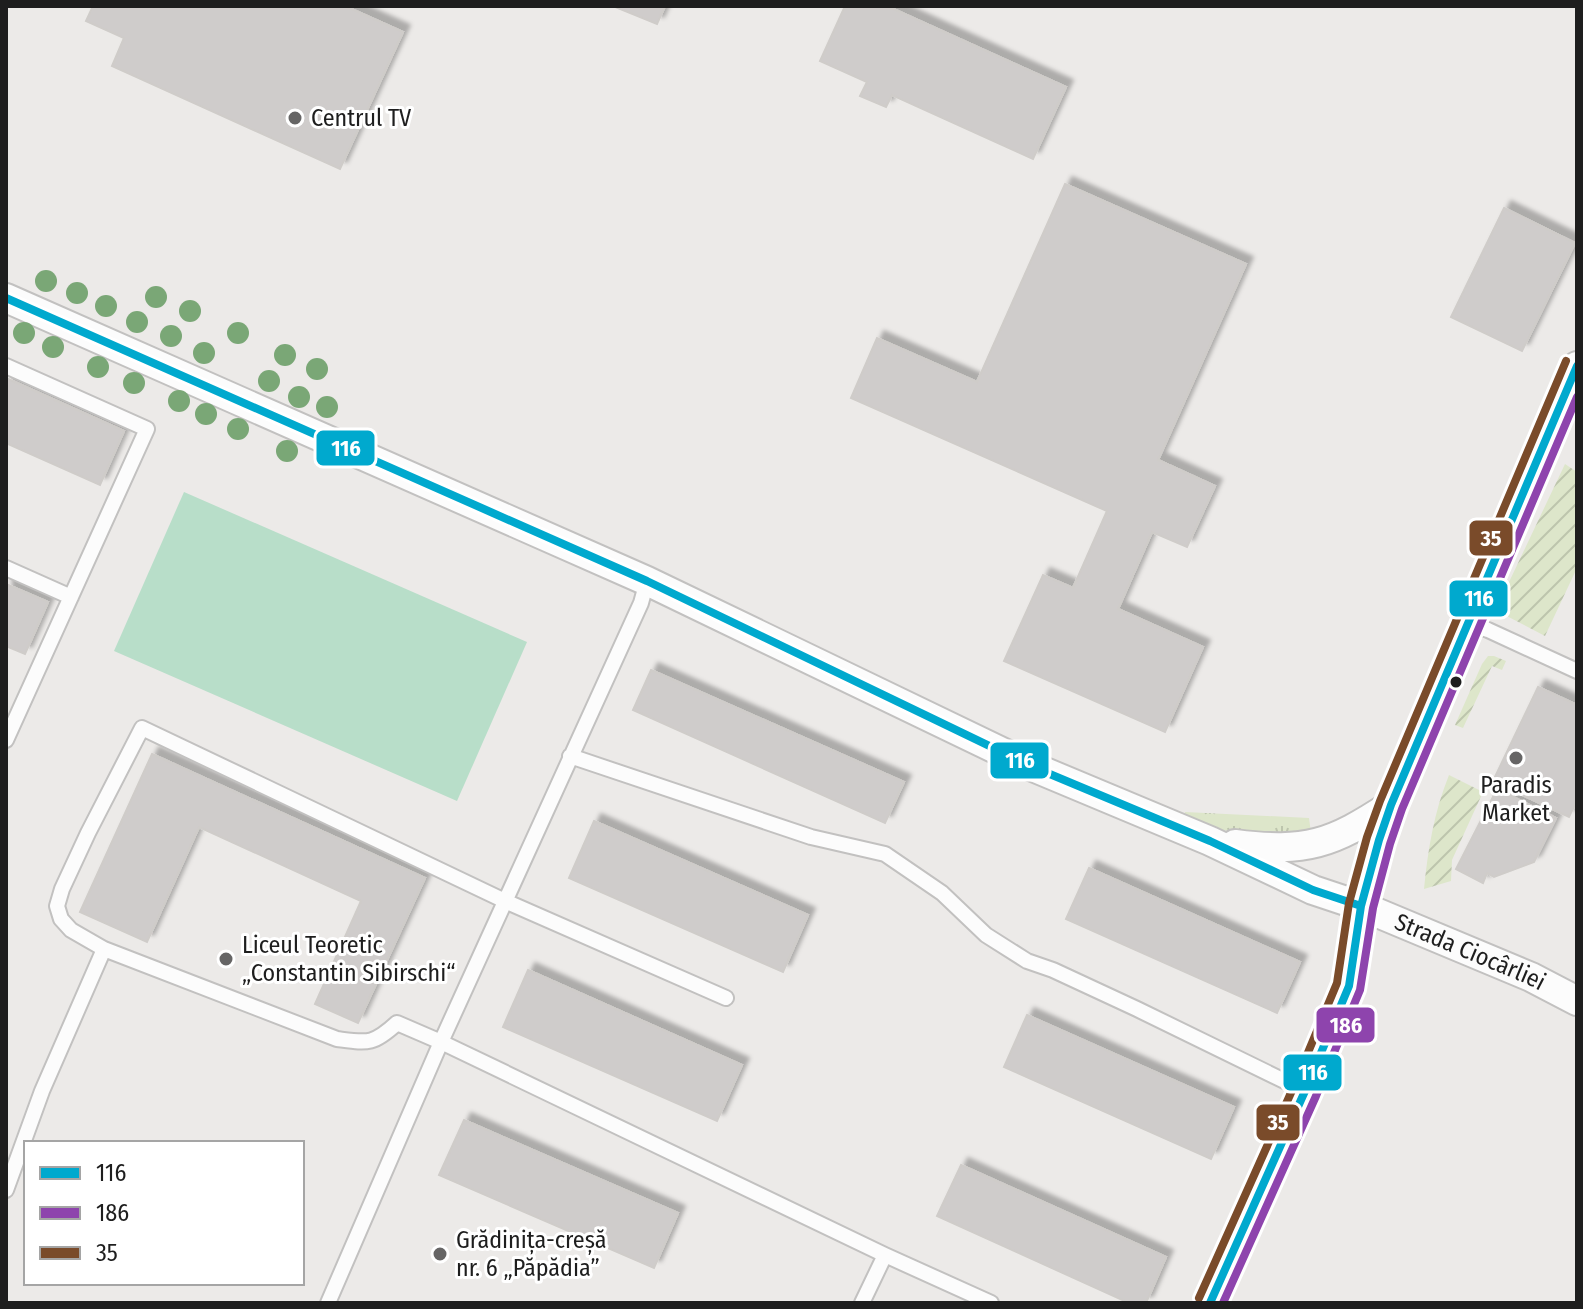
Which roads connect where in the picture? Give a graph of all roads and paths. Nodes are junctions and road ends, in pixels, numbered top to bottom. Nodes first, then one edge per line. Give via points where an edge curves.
1 (6, 298) edge
2 (6, 366) edge
3 (1577, 366) edge
4 (6, 568) edge
5 (647, 581) junction
6 (71, 597) junction
7 (1467, 623) junction
8 (1577, 671) edge
9 (6, 740) edge
10 (570, 756) junction
11 (1391, 805) junction
12 (1210, 841) junction
13 (505, 901) junction
14 (1361, 906) junction
15 (104, 949) junction
16 (726, 998) dead end
17 (1577, 1001) edge
18 (441, 1042) junction
19 (1305, 1091) junction
20 (6, 1190) edge
21 (885, 1255) junction
22 (328, 1303) edge
23 (862, 1303) edge
24 (991, 1303) edge
25 (1210, 1303) edge

1 - 5 street
2 - 6 lane via 147,429
3 - 7 street
4 - 6 lane
5 - 10 lane
5 - 12 street via 1033,767
6 - 9 lane
7 - 8 lane
7 - 11 street
10 - 13 lane
10 - 19 lane via 811,837 885,854 1027,961
11 - 12 street via 1324,842 1263,848
11 - 14 street
12 - 14 street, Strada Ciocârliei via 1313,890
13 - 15 lane via 142,728 57,906 71,930
13 - 16 lane
13 - 18 lane
14 - 17 street, Strada Ciocârliei
14 - 19 street via 1351,978
15 - 18 lane via 337,1039 363,1043 380,1038 397,1023
15 - 20 lane
18 - 21 lane
18 - 22 lane
19 - 25 street
21 - 23 lane
21 - 24 lane

